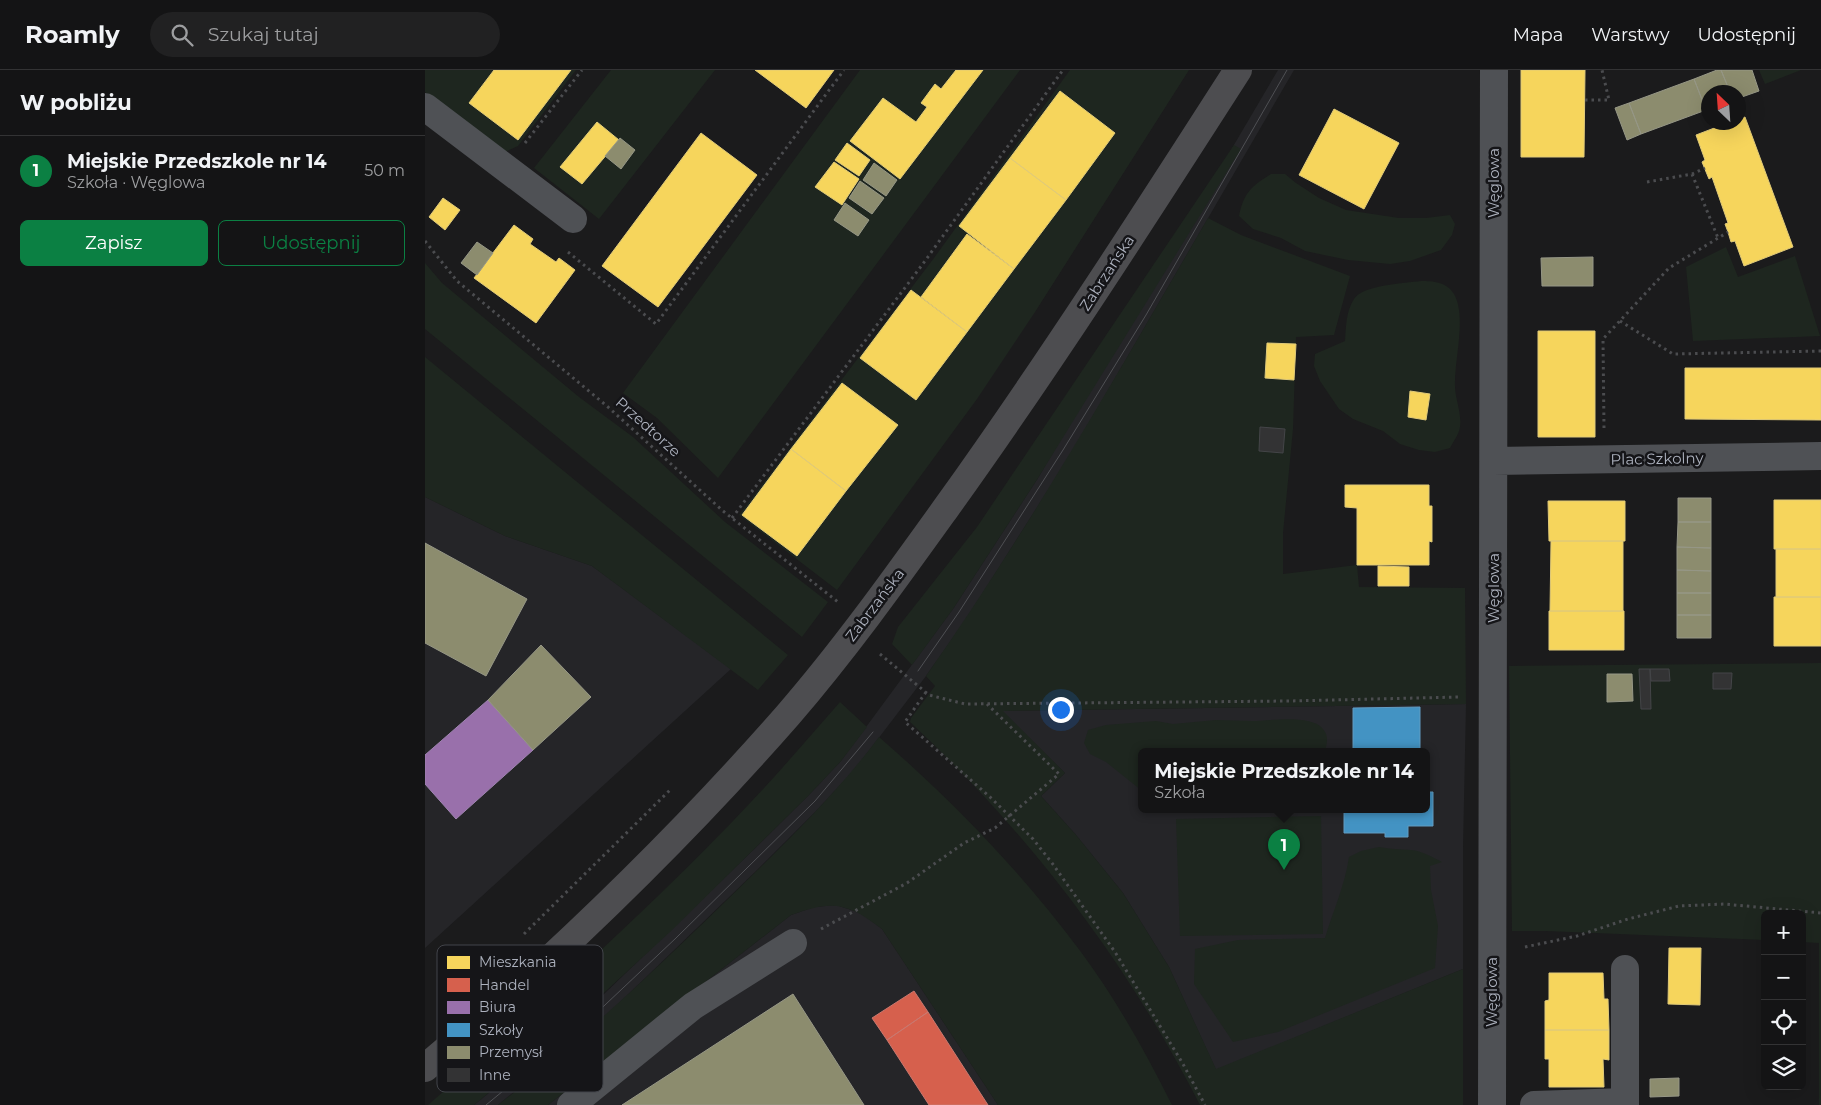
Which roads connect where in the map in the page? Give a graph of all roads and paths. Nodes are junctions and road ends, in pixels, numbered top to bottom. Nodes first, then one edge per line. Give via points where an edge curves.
1 (582, 70) edge
2 (844, 70) edge
3 (1063, 70) edge
4 (1237, 70) edge
5 (1494, 70) edge
6 (1602, 70) edge
7 (1585, 100) dead end
8 (425, 107) edge
9 (525, 144) dead end
10 (1705, 168) dead end
11 (1692, 174) junction
12 (1647, 182) dead end
13 (573, 219) joint
14 (1728, 232) dead end
15 (1718, 238) junction
16 (425, 241) edge
17 (1620, 321) junction
18 (1821, 351) edge
19 (1821, 456) edge
20 (1604, 460) junction
21 (1494, 461) junction
22 (732, 518) junction
23 (842, 595) dead end
24 (837, 601) junction
25 (832, 608) dead end
26 (859, 627) junction
27 (926, 692) junction
28 (1466, 697) dead end
29 (987, 704) junction
30 (673, 787) dead end
31 (1009, 816) junction
32 (1821, 913) edge
33 (521, 937) dead end
34 (793, 942) joint
35 (563, 945) edge
36 (1521, 948) dead end
37 (1625, 969) dead end
38 (437, 1058) edge
39 (425, 1068) edge
40 (603, 1079) edge
41 (587, 1092) edge
42 (1625, 1104) edge
43 (571, 1105) edge
44 (1205, 1105) edge
45 (1491, 1105) edge
46 (1534, 1105) edge

1 - 9 path
2 - 13 path via 656,324 555,241
3 - 22 path
4 - 26 main road, Zabrzańska via 1001,432
5 - 21 street, Węglowa
6 - 7 path via 1609,100
8 - 13 street
10 - 11 path
11 - 12 path
11 - 15 path
14 - 15 path
15 - 17 path via 1669,268
16 - 22 path, Przedtorze via 457,281 608,407
17 - 18 path via 1673,354
17 - 20 path via 1603,340
19 - 20 street, Plac Szkolny
20 - 21 street, Plac Szkolny
21 - 45 street, Węglowa
22 - 24 path, Przedtorze
23 - 24 path
24 - 25 path
24 - 26 path, Przedtorze
26 - 27 path, Przedtorze
26 - 35 main road, Zabrzańska via 789,714 725,785
27 - 29 path via 965,704
27 - 31 path via 905,722
28 - 29 path
29 - 31 path via 1059,774
30 - 33 path
31 - 34 path via 907,883
31 - 44 path via 1052,863 1115,952
32 - 36 path via 1724,904 1679,906 1577,936
34 - 40 street via 693,1006
37 - 42 street
38 - 39 main road, Zabrzańska
41 - 43 street
42 - 46 street

